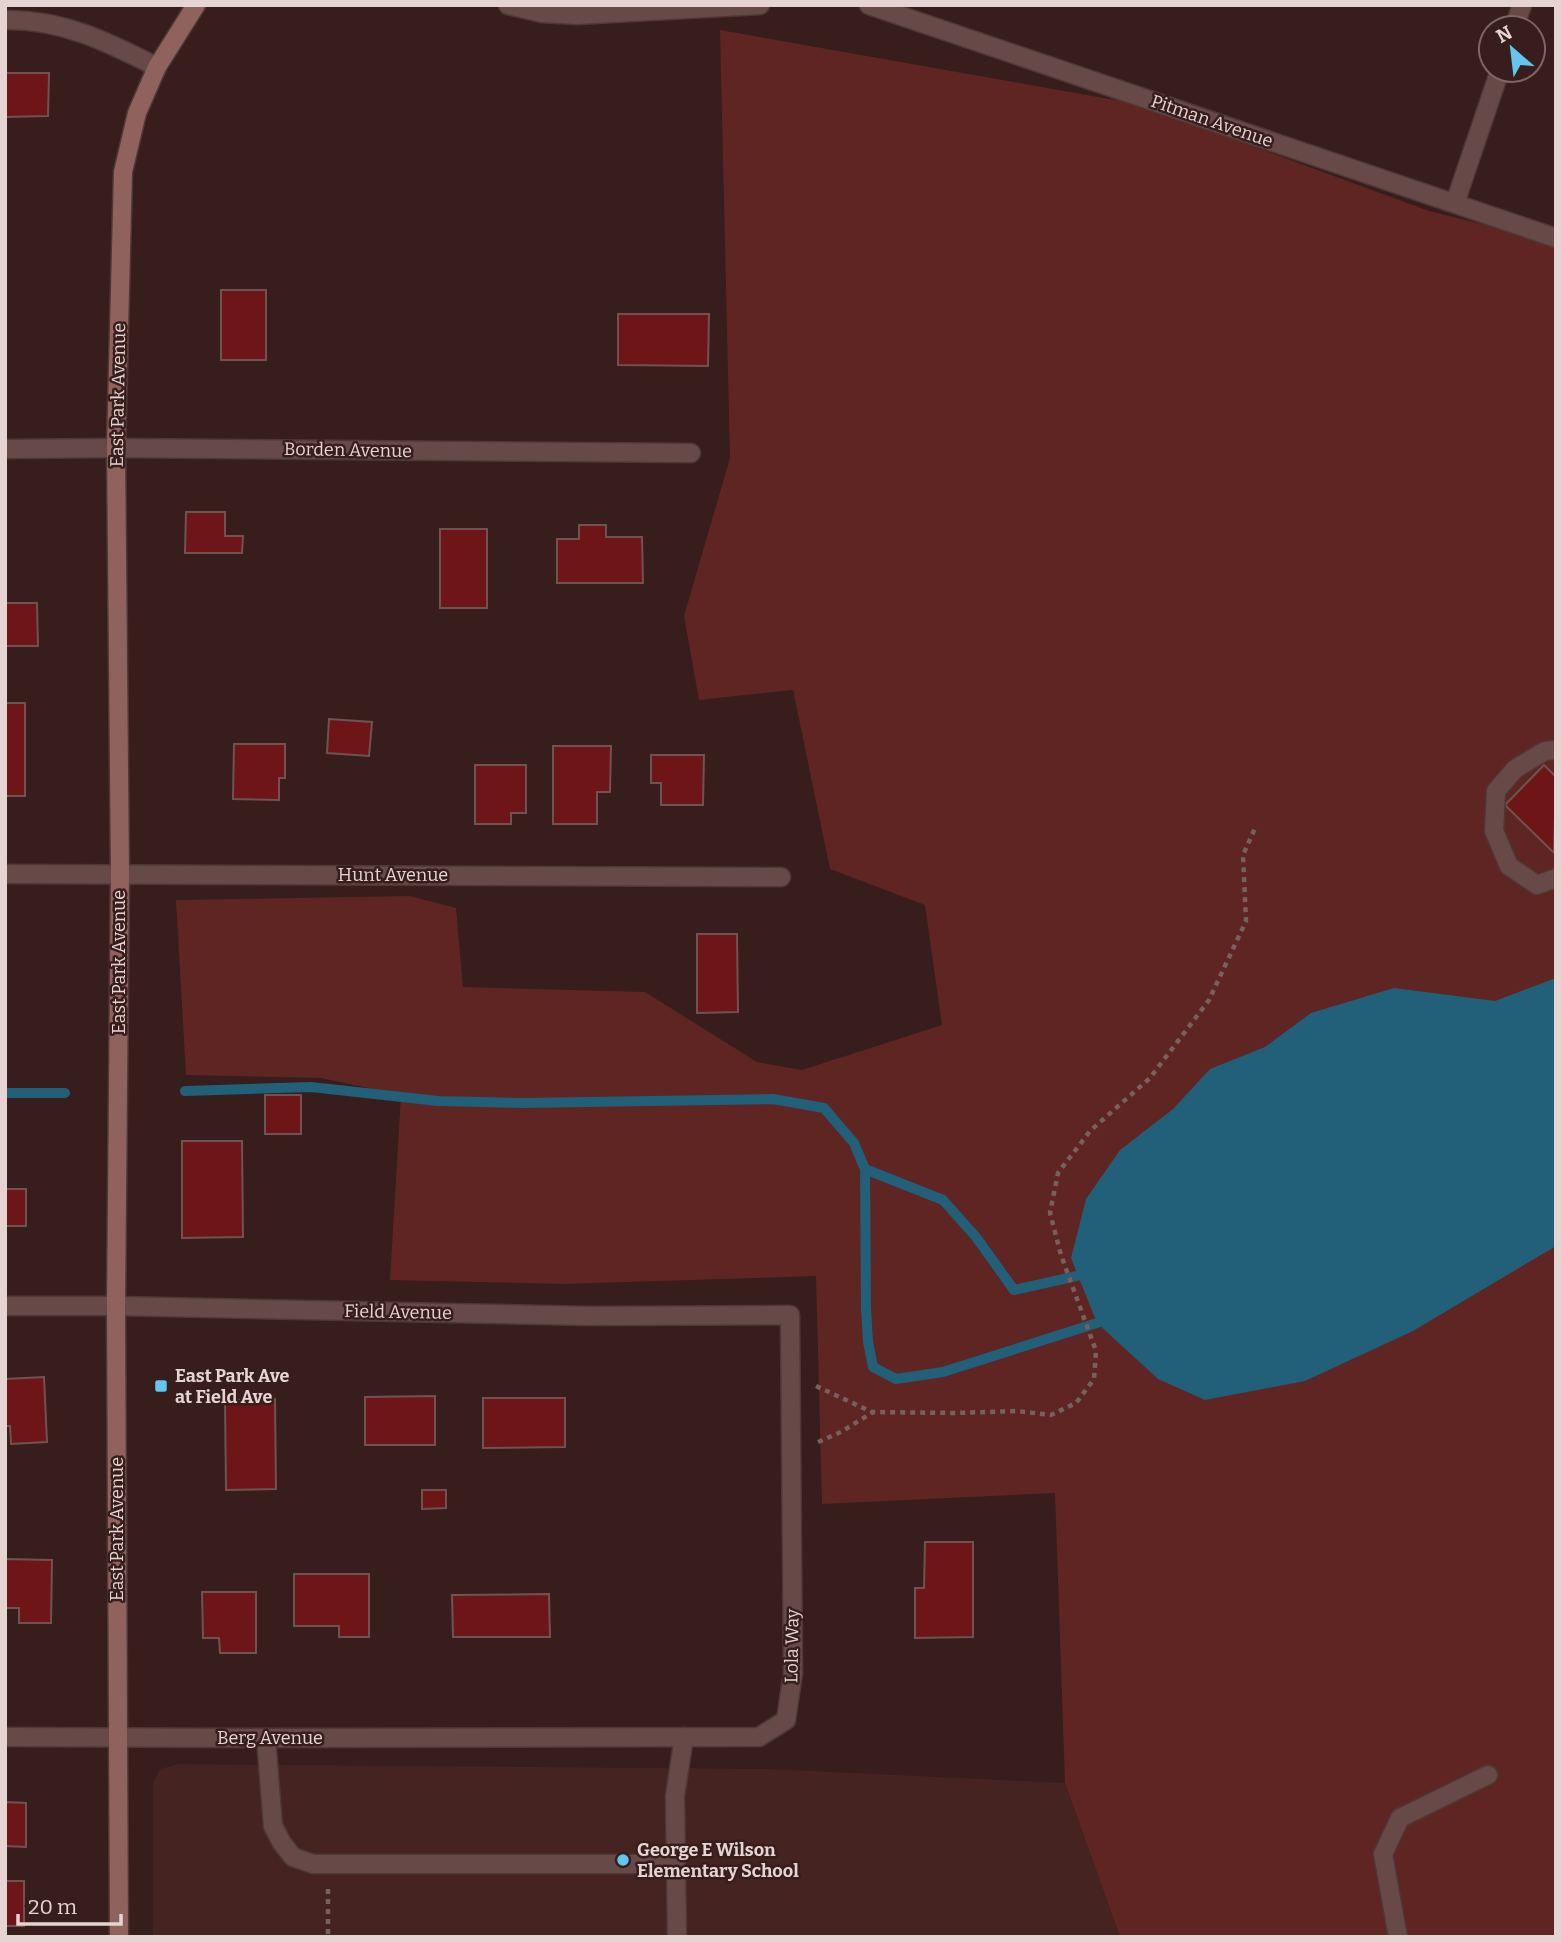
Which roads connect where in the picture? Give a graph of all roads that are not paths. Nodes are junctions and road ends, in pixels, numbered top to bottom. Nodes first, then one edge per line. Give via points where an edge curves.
1 (196, 5) edge
2 (508, 5) edge
3 (760, 5) edge
4 (869, 5) edge
5 (729, 6) edge
6 (5, 20) edge
7 (158, 67) junction
8 (1495, 84) edge
9 (1455, 203) junction
10 (1556, 237) edge
11 (116, 448) junction
12 (5, 449) edge
13 (691, 453) dead end
14 (1556, 750) edge
15 (120, 873) junction
16 (5, 874) edge
17 (780, 877) dead end
18 (1556, 878) edge
19 (5, 1306) edge
20 (116, 1306) junction
21 (790, 1315) joint
22 (5, 1737) edge
23 (684, 1737) junction
24 (119, 1738) junction
25 (266, 1738) junction
26 (535, 1738) joint
27 (1488, 1774) dead end
28 (675, 1864) junction
29 (119, 1937) edge
30 (677, 1937) edge
31 (1398, 1937) edge

1 - 7 street, East Park Avenue
2 - 5 street via 577,15
3 - 5 street
4 - 9 street, Pitman Avenue
6 - 7 street via 72,29
7 - 11 street, East Park Avenue via 137,113 123,172
8 - 9 street
9 - 10 street, Pitman Avenue
11 - 12 street, Borden Avenue
11 - 13 street, Borden Avenue
11 - 15 street, East Park Avenue
14 - 18 street via 1545,751 1515,769 1496,792 1494,831 1509,866 1537,885
15 - 16 street, Hunt Avenue
15 - 17 street, Hunt Avenue
15 - 20 street, East Park Avenue
19 - 20 street, Field Avenue
20 - 21 street, Field Avenue
20 - 24 street, East Park Avenue
21 - 23 street, Lola Way via 793,1673 786,1720 759,1737
22 - 24 street, Berg Avenue
23 - 26 street, Lola Way
23 - 28 street via 675,1796
24 - 25 street, Berg Avenue
24 - 29 street, East Park Avenue
25 - 26 street, Berg Avenue
25 - 28 street via 273,1826 293,1857 313,1864
27 - 31 street via 1400,1818 1383,1854
28 - 30 street

